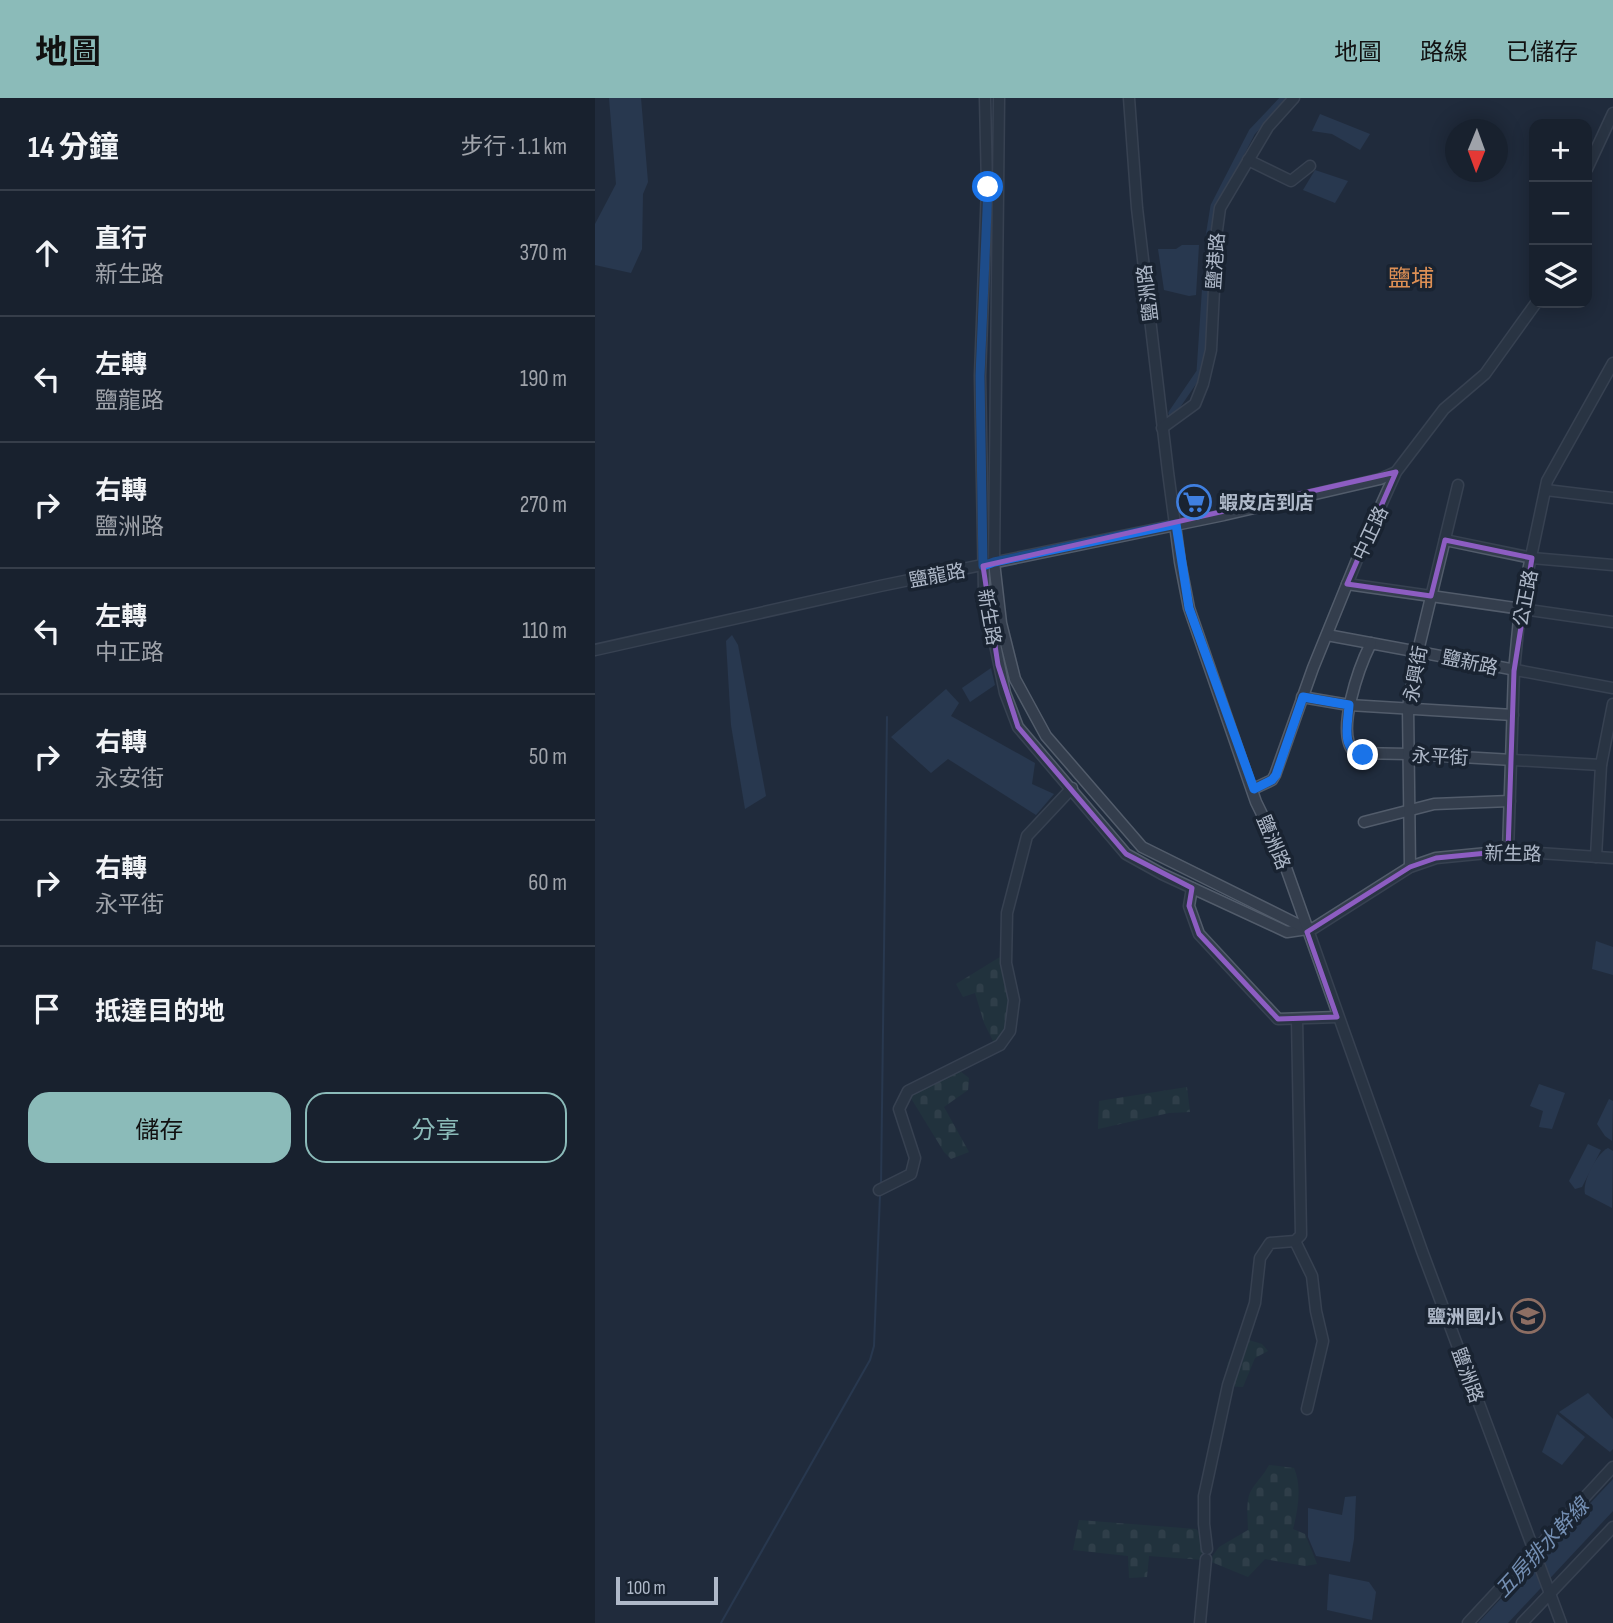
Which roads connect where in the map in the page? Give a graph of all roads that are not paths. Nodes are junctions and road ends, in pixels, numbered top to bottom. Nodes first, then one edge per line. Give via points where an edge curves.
1 (985, 98) edge
2 (999, 98) edge
3 (1129, 98) edge
4 (1294, 98) edge
5 (1613, 113) edge
6 (1592, 158) edge
7 (1248, 160) junction
8 (1310, 166) dead end
9 (1531, 308) edge
10 (1613, 363) edge
11 (1162, 428) junction
12 (1397, 472) junction
13 (1458, 485) dead end
14 (1546, 489) junction
15 (1613, 498) edge
16 (1176, 524) junction
17 (1445, 540) junction
18 (1532, 558) junction
19 (994, 562) junction
20 (1613, 565) edge
21 (983, 566) junction
22 (1347, 584) junction
23 (1431, 596) junction
24 (1520, 609) junction
25 (1613, 622) edge
26 (1327, 635) junction
27 (1371, 642) junction
28 (595, 650) edge
29 (1418, 651) junction
30 (1514, 671) junction
31 (1613, 688) edge
32 (1303, 697) junction
33 (1613, 704) edge
34 (1349, 705) junction
35 (1408, 707) junction
36 (1513, 715) junction
37 (1409, 754) junction
38 (1511, 760) junction
39 (1601, 765) junction
40 (1072, 788) junction
41 (1254, 789) junction
42 (1510, 801) junction
43 (1408, 810) junction
44 (1364, 822) dead end
45 (1508, 851) junction
46 (1595, 857) junction
47 (1613, 858) edge
48 (1409, 867) junction
49 (1192, 888) junction
50 (1306, 928) junction
51 (1338, 1017) junction
52 (1297, 1019) junction
53 (879, 1190) dead end
54 (1295, 1241) junction
55 (1307, 1409) dead end
56 (1613, 1467) edge
57 (1613, 1527) edge
58 (1534, 1555) junction
59 (1548, 1588) junction
60 (1200, 1623) edge
61 (1468, 1623) edge
62 (1522, 1623) edge
63 (1561, 1623) edge

1 - 21 street, 新生路 via 988,187 980,376
2 - 19 street, 新生路
3 - 11 street, 鹽洲路 via 1136,208
4 - 7 street, 鹽港路 via 1268,127
5 - 6 street
7 - 8 street via 1291,181
7 - 11 street, 鹽港路 via 1220,208 1212,350 1203,384 1195,404
9 - 12 street, 中正路 via 1485,374 1444,409
10 - 14 street, 公正路
11 - 16 street, 鹽洲路
12 - 16 street, 鹽龍路
12 - 22 street, 中正路
13 - 17 street, 永興街
14 - 15 street
14 - 18 street, 公正路
16 - 19 street, 鹽龍路
16 - 41 street, 鹽洲路 via 1189,608
17 - 18 street
17 - 23 street, 永興街
18 - 20 street
18 - 24 street, 公正路
19 - 21 street, 鹽龍路
19 - 50 street, 新生路 via 1001,623 1016,679 1054,746 1142,847
21 - 28 street, 鹽龍路
21 - 40 street, 新生路 via 988,615 1010,710 1018,727
22 - 23 street
22 - 26 street, 中正路
23 - 24 street
23 - 29 street, 永興街
24 - 25 street
24 - 30 street, 公正路
26 - 27 street, 鹽新路
26 - 32 street, 中正路
27 - 29 street, 鹽新路
27 - 34 street, 永平街
29 - 30 street, 鹽新路
29 - 35 street, 永興街
30 - 31 street, 鹽新路
30 - 36 street, 公正路
32 - 34 street
32 - 41 street, 中正路 via 1276,775
33 - 39 street
34 - 35 street
34 - 37 street, 永平街 via 1347,741 1355,753
35 - 36 street
35 - 37 street, 永興街
36 - 38 street, 公正路
37 - 38 street, 永平街
37 - 43 street, 永興街
38 - 39 street, 永平街
38 - 42 street, 公正路
39 - 46 street
40 - 49 street, 新生路 via 1126,854
40 - 53 street via 1027,836 1007,913 1006,963 1014,1000 1010,1031 1000,1045 908,1091 899,1109 915,1158 911,1174
41 - 50 street, 鹽洲路
42 - 43 street via 1446,803
42 - 45 street, 公正路
43 - 44 street
43 - 48 street, 永興街
45 - 46 street, 新生路
45 - 48 street, 新生路 via 1436,858
46 - 47 street, 新生路
48 - 50 street, 新生路 via 1337,915
49 - 50 street, 新生路 via 1287,932
49 - 52 street via 1189,906 1199,934 1277,1019
50 - 51 street, 鹽洲路
51 - 52 street
51 - 58 street, 鹽洲路
52 - 54 street via 1301,1235
54 - 55 street via 1312,1276 1323,1340
54 - 60 street via 1270,1243 1260,1258 1255,1303 1228,1385 1204,1496 1206,1554
56 - 58 street
57 - 59 street
58 - 59 street, 鹽洲路
58 - 61 street
59 - 62 street
59 - 63 street, 鹽洲路

